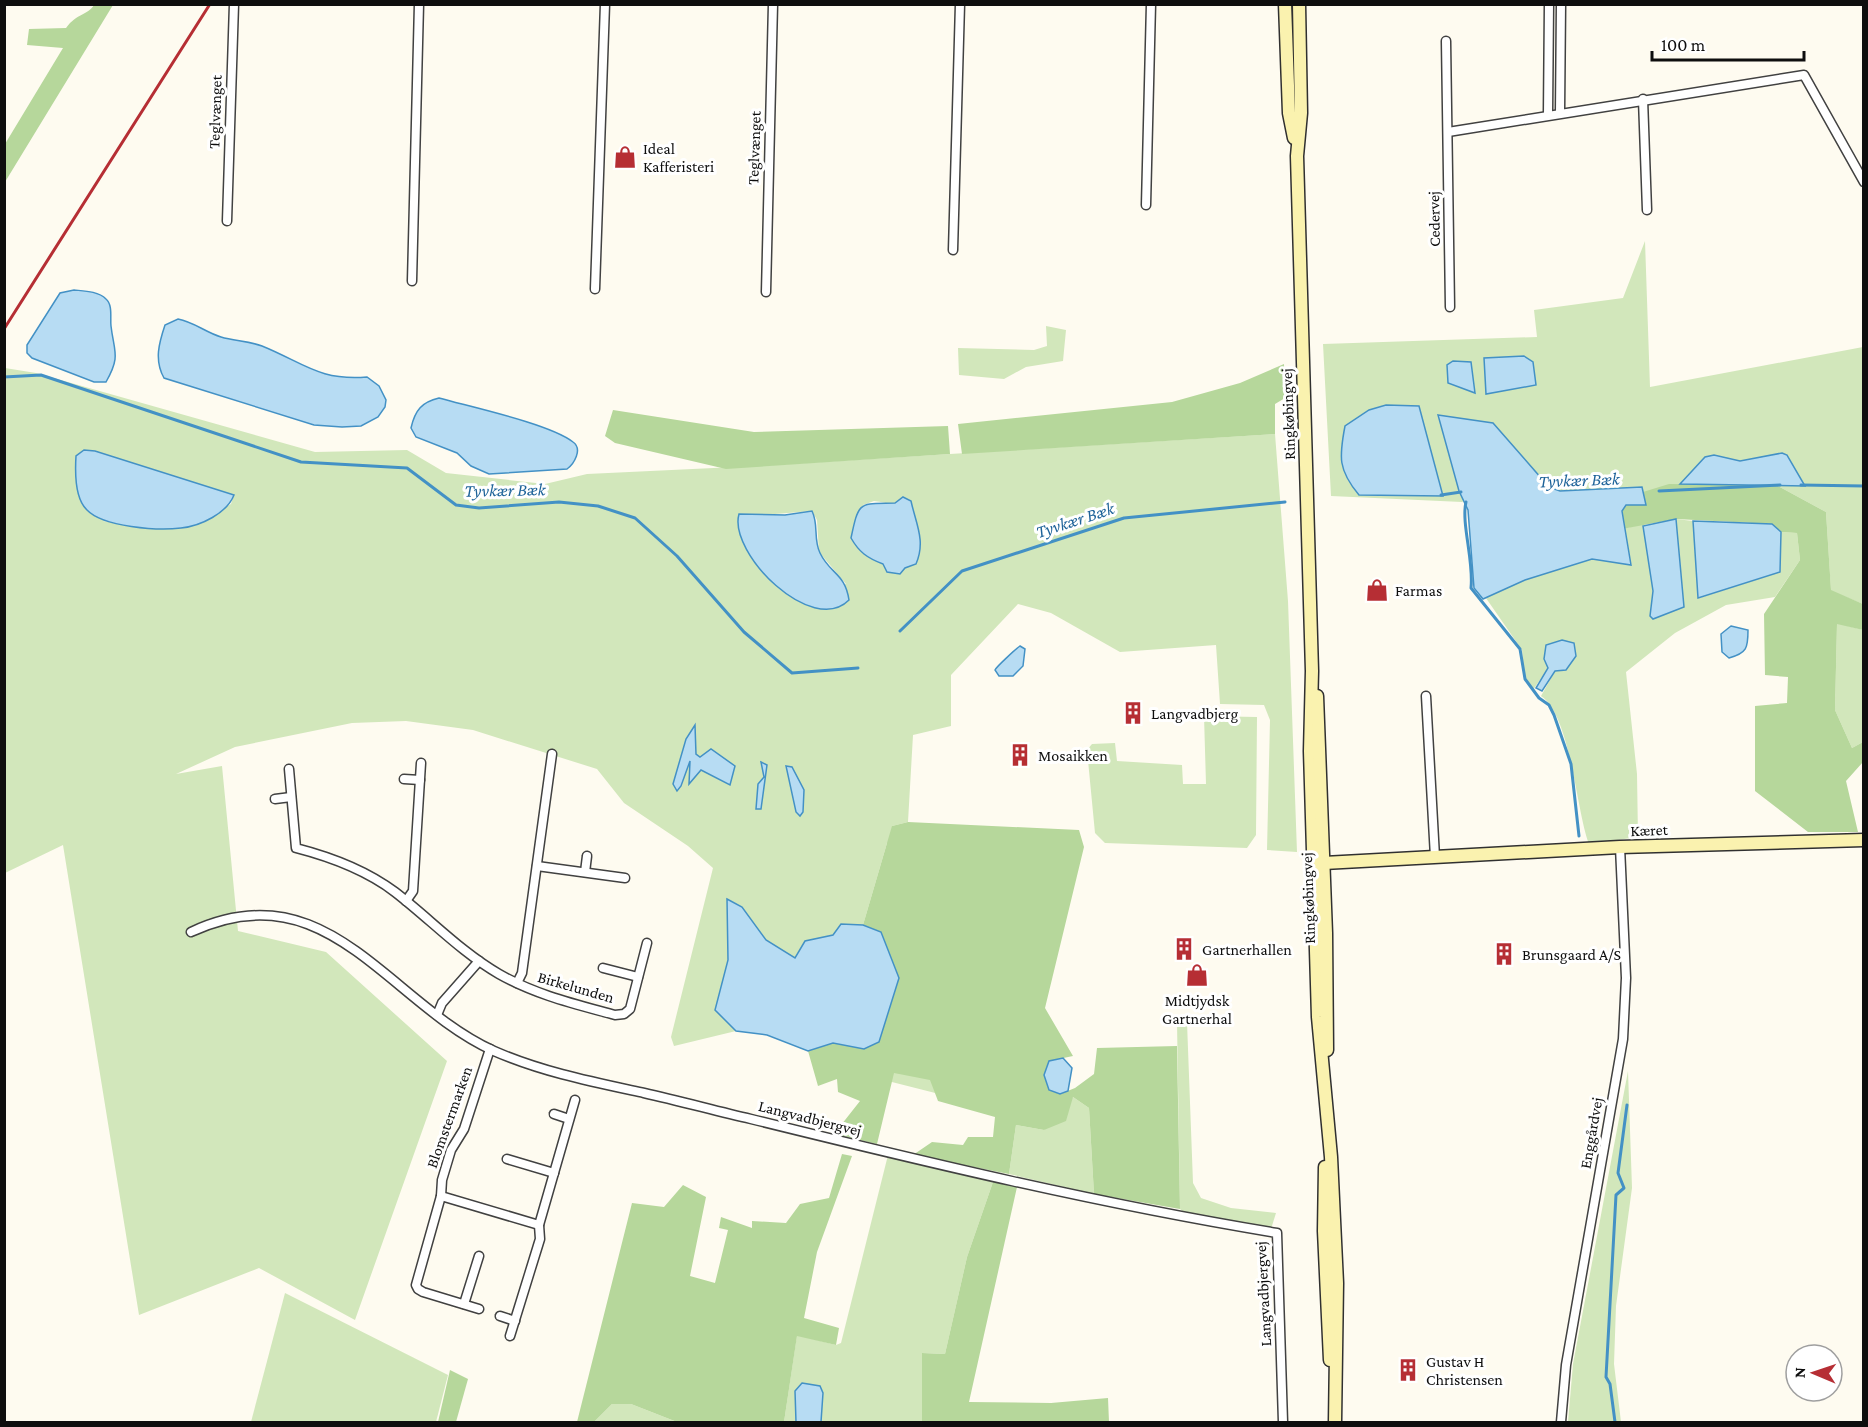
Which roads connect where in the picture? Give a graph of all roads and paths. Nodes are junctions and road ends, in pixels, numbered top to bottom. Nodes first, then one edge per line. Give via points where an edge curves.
1 (234, 4) edge
2 (419, 4) edge
3 (605, 4) edge
4 (773, 4) edge
5 (960, 4) edge
6 (1151, 4) edge
7 (1285, 4) edge
8 (1299, 4) edge
9 (1550, 4) edge
10 (1561, 4) edge
11 (1446, 42) dead end
12 (1643, 99) junction
13 (1560, 112) junction
14 (1548, 114) junction
15 (1448, 132) junction
16 (1297, 156) junction
17 (1863, 182) edge
18 (1146, 205) dead end
19 (1647, 210) dead end
20 (227, 221) dead end
21 (953, 250) dead end
22 (412, 281) dead end
23 (595, 289) dead end
24 (765, 292) dead end
25 (1450, 306) dead end
26 (1312, 671) junction
27 (1426, 696) dead end
28 (552, 754) dead end
29 (421, 763) dead end
30 (289, 770) dead end
31 (404, 779) dead end
32 (420, 780) junction
33 (291, 798) junction
34 (275, 799) dead end
35 (1863, 840) edge
36 (1620, 847) junction
37 (587, 856) dead end
38 (1435, 857) junction
39 (1324, 862) junction
40 (537, 866) junction
41 (585, 872) junction
42 (625, 878) dead end
43 (406, 901) junction
44 (191, 932) dead end
45 (647, 943) dead end
46 (479, 961) junction
47 (603, 968) dead end
48 (638, 977) junction
49 (517, 983) junction
50 (437, 1015) junction
51 (490, 1049) junction
52 (1325, 1088) junction
53 (575, 1101) dead end
54 (554, 1114) dead end
55 (569, 1119) junction
56 (507, 1159) dead end
57 (554, 1173) junction
58 (441, 1196) junction
59 (538, 1225) junction
60 (479, 1256) dead end
61 (464, 1304) junction
62 (479, 1310) dead end
63 (500, 1316) dead end
64 (515, 1321) junction
65 (510, 1336) dead end
66 (1283, 1422) edge
67 (1335, 1422) edge
68 (1562, 1422) edge

1 - 20 street, Teglvænget
2 - 22 street
3 - 23 street
4 - 24 street, Teglvænget
5 - 21 street
6 - 18 street
7 - 16 street, Ringkøbingvej via 1289,113
8 - 16 street, Ringkøbingvej via 1301,113
9 - 14 street
10 - 13 street
11 - 15 street, Cedervej
12 - 13 street
12 - 17 street via 1804,75
12 - 19 street
13 - 14 street
14 - 15 street
15 - 25 street, Cedervej
16 - 26 street, Ringkøbingvej
26 - 39 street, Ringkøbingvej via 1320,725
26 - 52 street, Ringkøbingvej via 1310,751 1318,1007
27 - 38 street
28 - 40 street, Birkelunden
29 - 32 street
30 - 33 street, Birkelunden
31 - 32 street
32 - 43 street via 412,891
33 - 34 street
33 - 43 street, Birkelunden via 296,848 322,854 361,871
35 - 36 street, Kæret
36 - 38 street, Kæret
36 - 68 street, Enggårdvej via 1626,978 1623,1039 1566,1365
37 - 41 street
38 - 39 street, Kæret
39 - 52 street, Ringkøbingvej via 1328,1029
40 - 41 street
40 - 49 street, Birkelunden via 522,973
41 - 42 street
43 - 46 street, Birkelunden
44 - 50 street, Langvadbjergvej via 214,921 246,916 286,917 322,929 345,942
45 - 48 street, Birkelunden
46 - 49 street, Birkelunden
46 - 50 street
47 - 48 street, Birkelunden
48 - 49 street, Birkelunden via 630,1009 615,1015 546,996
50 - 51 street, Langvadbjergvej
51 - 58 street, Blomstermarken via 464,1129 451,1150
51 - 66 street, Langvadbjergvej via 552,1072 885,1152 1183,1218 1277,1233
52 - 67 street, Ringkøbingvej via 1337,1283
53 - 55 street
54 - 55 street
55 - 57 street
56 - 57 street
57 - 59 street
58 - 59 street
58 - 61 street, Blomstermarken via 416,1285
59 - 64 street via 540,1239
60 - 61 street
61 - 62 street, Blomstermarken
63 - 64 street
64 - 65 street

